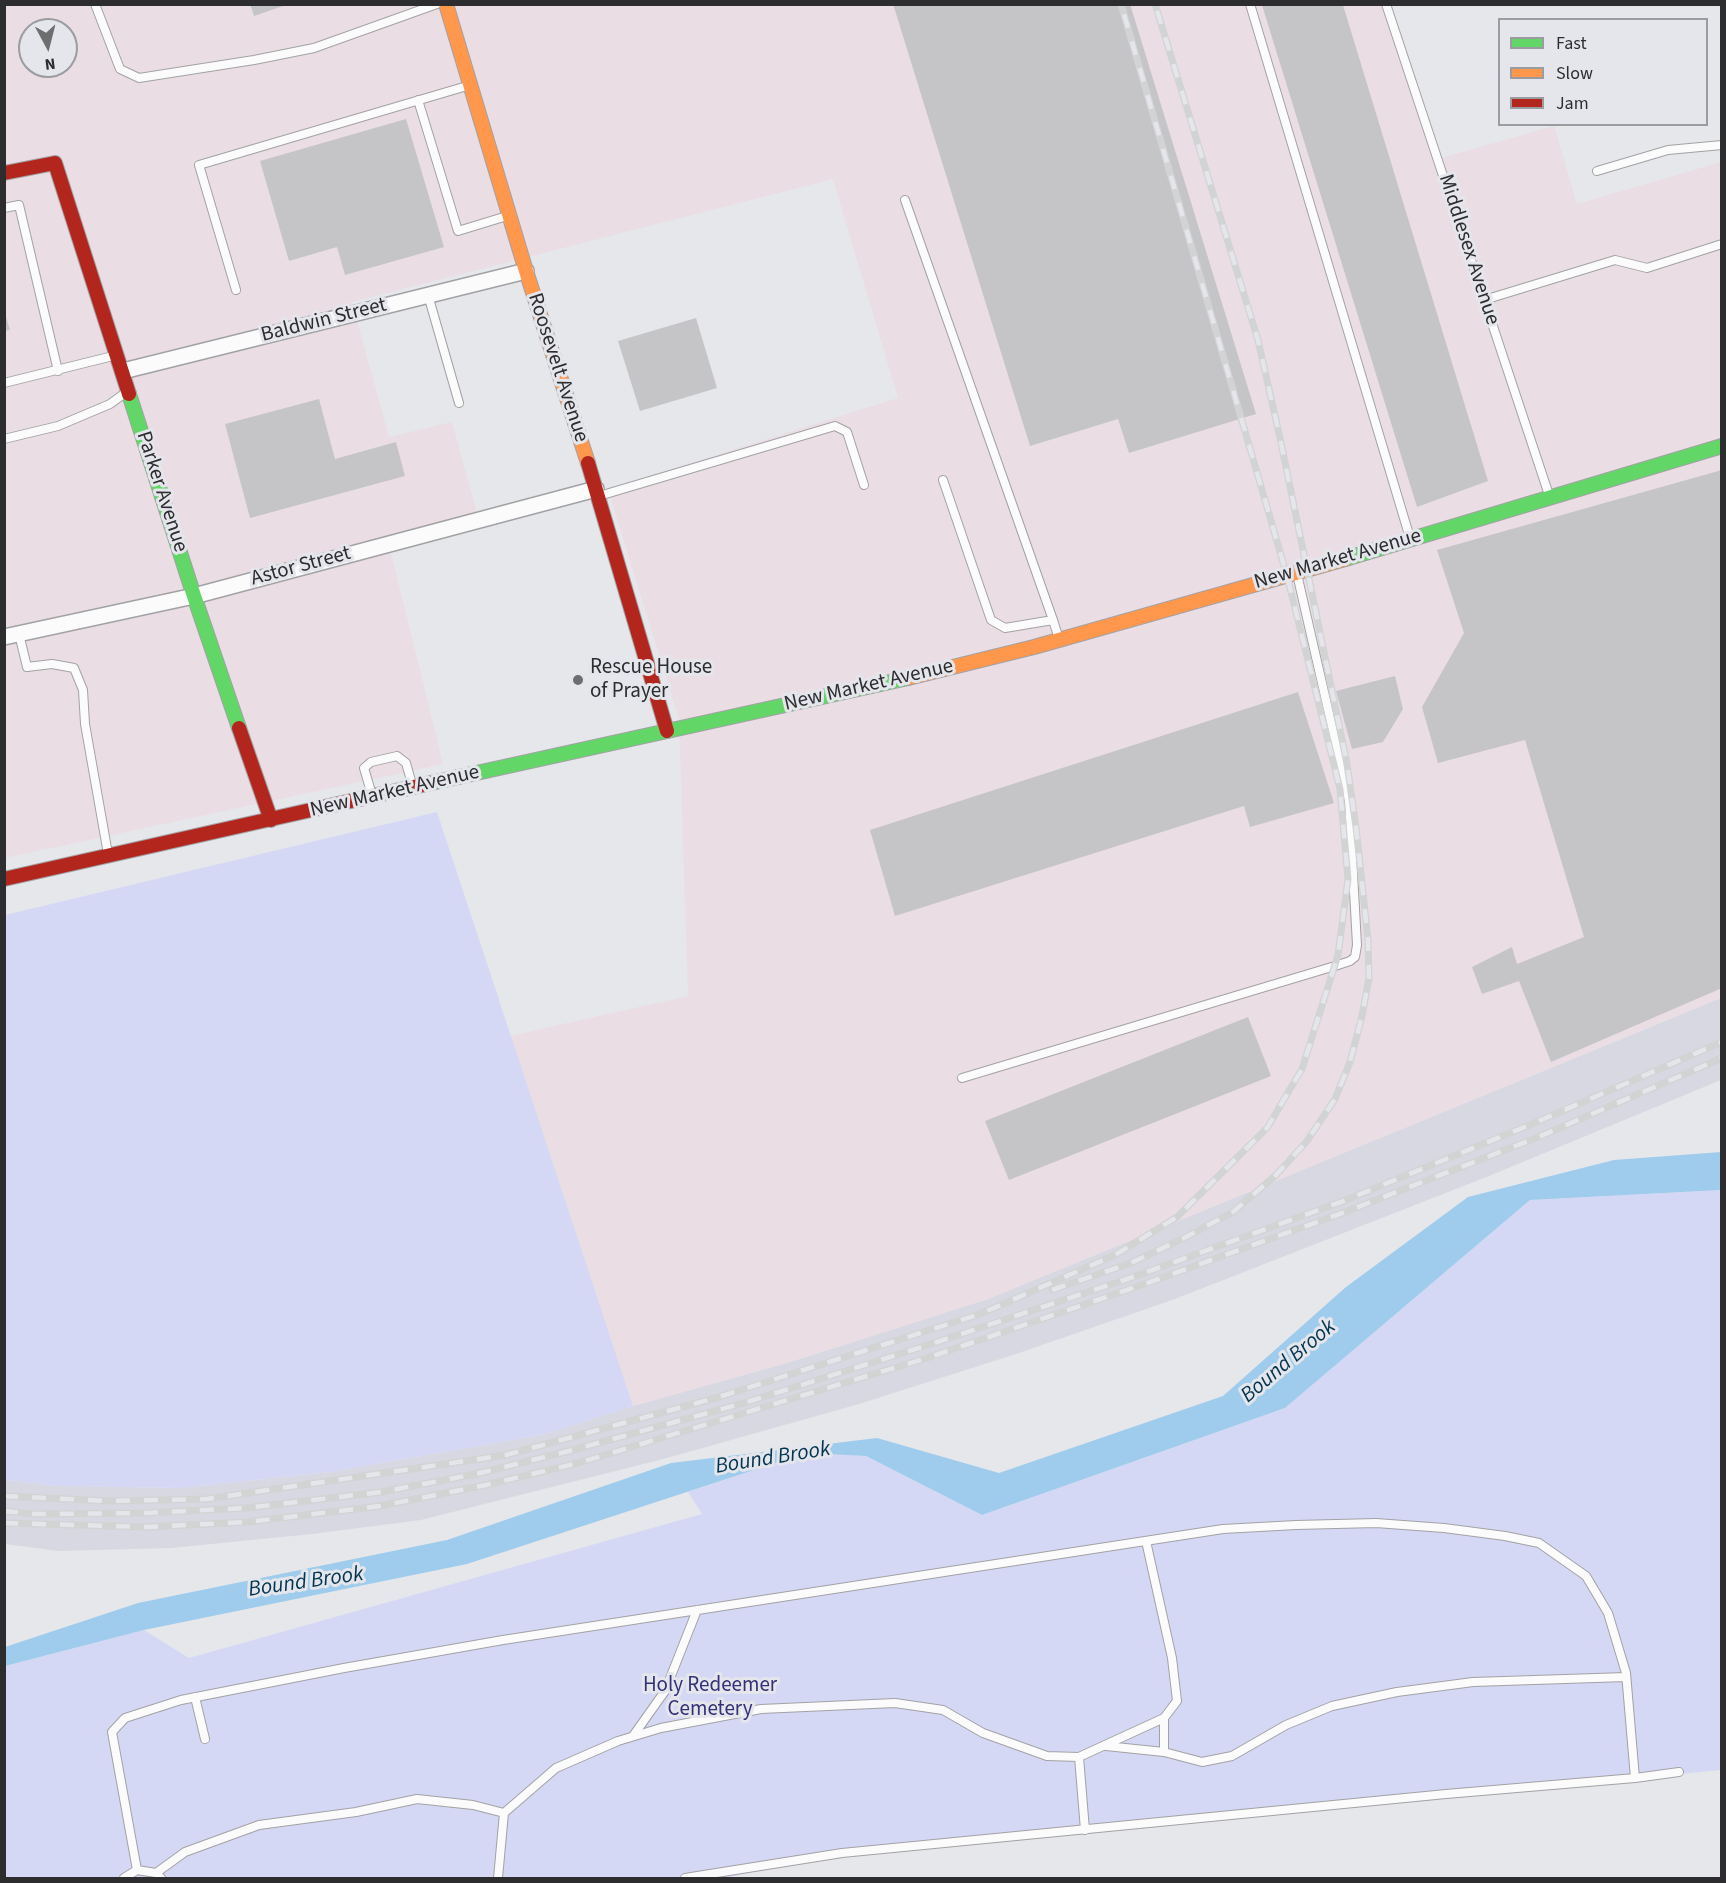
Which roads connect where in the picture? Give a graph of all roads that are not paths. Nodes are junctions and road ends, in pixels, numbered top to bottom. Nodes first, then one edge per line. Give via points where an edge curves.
1 (95, 4) edge
2 (437, 4) edge
3 (446, 4) edge
4 (1250, 4) edge
5 (1386, 4) edge
6 (468, 85) junction
7 (418, 100) junction
8 (1722, 145) edge
9 (1598, 171) dead end
10 (4, 173) edge
11 (905, 200) dead end
12 (4, 208) edge
13 (509, 216) junction
14 (1722, 244) edge
15 (526, 271) junction
16 (236, 290) dead end
17 (428, 295) junction
18 (1484, 300) junction
19 (118, 355) junction
20 (58, 371) junction
21 (123, 372) junction
22 (4, 383) edge
23 (129, 391) junction
24 (459, 403) dead end
25 (4, 439) edge
26 (1722, 446) edge
27 (943, 480) dead end
28 (864, 485) dead end
29 (597, 493) junction
30 (1549, 496) junction
31 (1410, 539) junction
32 (1297, 573) junction
33 (194, 596) junction
34 (1053, 620) junction
35 (12, 635) edge
36 (1060, 640) junction
37 (667, 731) junction
38 (412, 787) junction
39 (372, 796) junction
40 (271, 820) junction
41 (109, 856) junction
42 (4, 879) edge
43 (962, 1078) dead end
44 (1146, 1541) junction
45 (697, 1610) junction
46 (1626, 1677) junction
47 (195, 1697) junction
48 (1164, 1718) junction
49 (633, 1736) junction
50 (205, 1739) dead end
51 (1104, 1746) junction
52 (1164, 1752) junction
53 (1079, 1757) junction
54 (1679, 1772) dead end
55 (1635, 1778) junction
56 (504, 1813) junction
57 (1085, 1830) junction
58 (137, 1870) junction
59 (159, 1876) edge
60 (124, 1878) edge
61 (498, 1878) edge
62 (685, 1878) edge

1 - 2 lane via 120,69 139,78 314,48
3 - 6 main road, Roosevelt Avenue
4 - 31 lane
5 - 18 lane, Middlesex Avenue
6 - 7 lane
6 - 13 main road, Roosevelt Avenue
7 - 13 lane via 458,231
7 - 16 lane via 199,165
8 - 9 lane via 1668,150
10 - 19 main road, Parker Avenue via 55,163
11 - 34 lane
12 - 20 lane via 19,205
13 - 15 main road, Roosevelt Avenue
14 - 18 lane via 1647,268 1615,260
15 - 17 street, Baldwin Street
15 - 29 main road, Roosevelt Avenue
17 - 21 street, Baldwin Street
17 - 24 lane
18 - 30 lane, Middlesex Avenue
19 - 20 lane
19 - 21 main road, Parker Avenue
20 - 22 lane
21 - 23 main road, Parker Avenue
23 - 25 lane via 110,404 58,426
23 - 33 main road, Parker Avenue
26 - 30 main road, New Market Avenue
27 - 34 lane via 991,620 1005,628
28 - 29 lane via 848,432 835,426
29 - 33 street, Astor Street
29 - 37 main road, Roosevelt Avenue
30 - 31 main road, New Market Avenue
31 - 32 main road, New Market Avenue
32 - 36 main road, New Market Avenue
32 - 43 lane via 1349,801 1357,945 1354,957
33 - 35 street, Astor Street
33 - 40 main road, Parker Avenue
34 - 36 lane
35 - 41 lane via 27,668 52,664 74,668 83,690 85,724
36 - 37 main road, New Market Avenue via 860,690
37 - 38 main road, New Market Avenue
38 - 39 main road, New Market Avenue
38 - 39 lane via 406,764 398,756 371,762 364,768
39 - 40 main road, New Market Avenue
40 - 41 main road, New Market Avenue
41 - 42 main road, New Market Avenue
44 - 45 lane
44 - 46 lane via 1223,1529 1376,1523 1444,1528 1539,1543 1586,1576 1608,1613
44 - 48 lane via 1176,1690 1177,1701
45 - 47 lane via 458,1648
45 - 49 lane via 665,1690
46 - 52 lane via 1473,1682 1397,1692 1332,1706 1286,1725 1232,1756 1202,1762
46 - 55 lane
47 - 50 lane
47 - 58 lane via 125,1718 112,1732
48 - 51 lane
48 - 52 lane
49 - 53 lane via 761,1708 895,1703 943,1710 983,1733 1047,1756
49 - 56 lane via 556,1768
51 - 52 lane
51 - 53 lane
53 - 57 lane
54 - 55 lane
55 - 57 lane
56 - 59 lane via 417,1798 259,1825 185,1852
56 - 61 lane
57 - 62 lane via 842,1853
58 - 59 lane
58 - 60 lane

